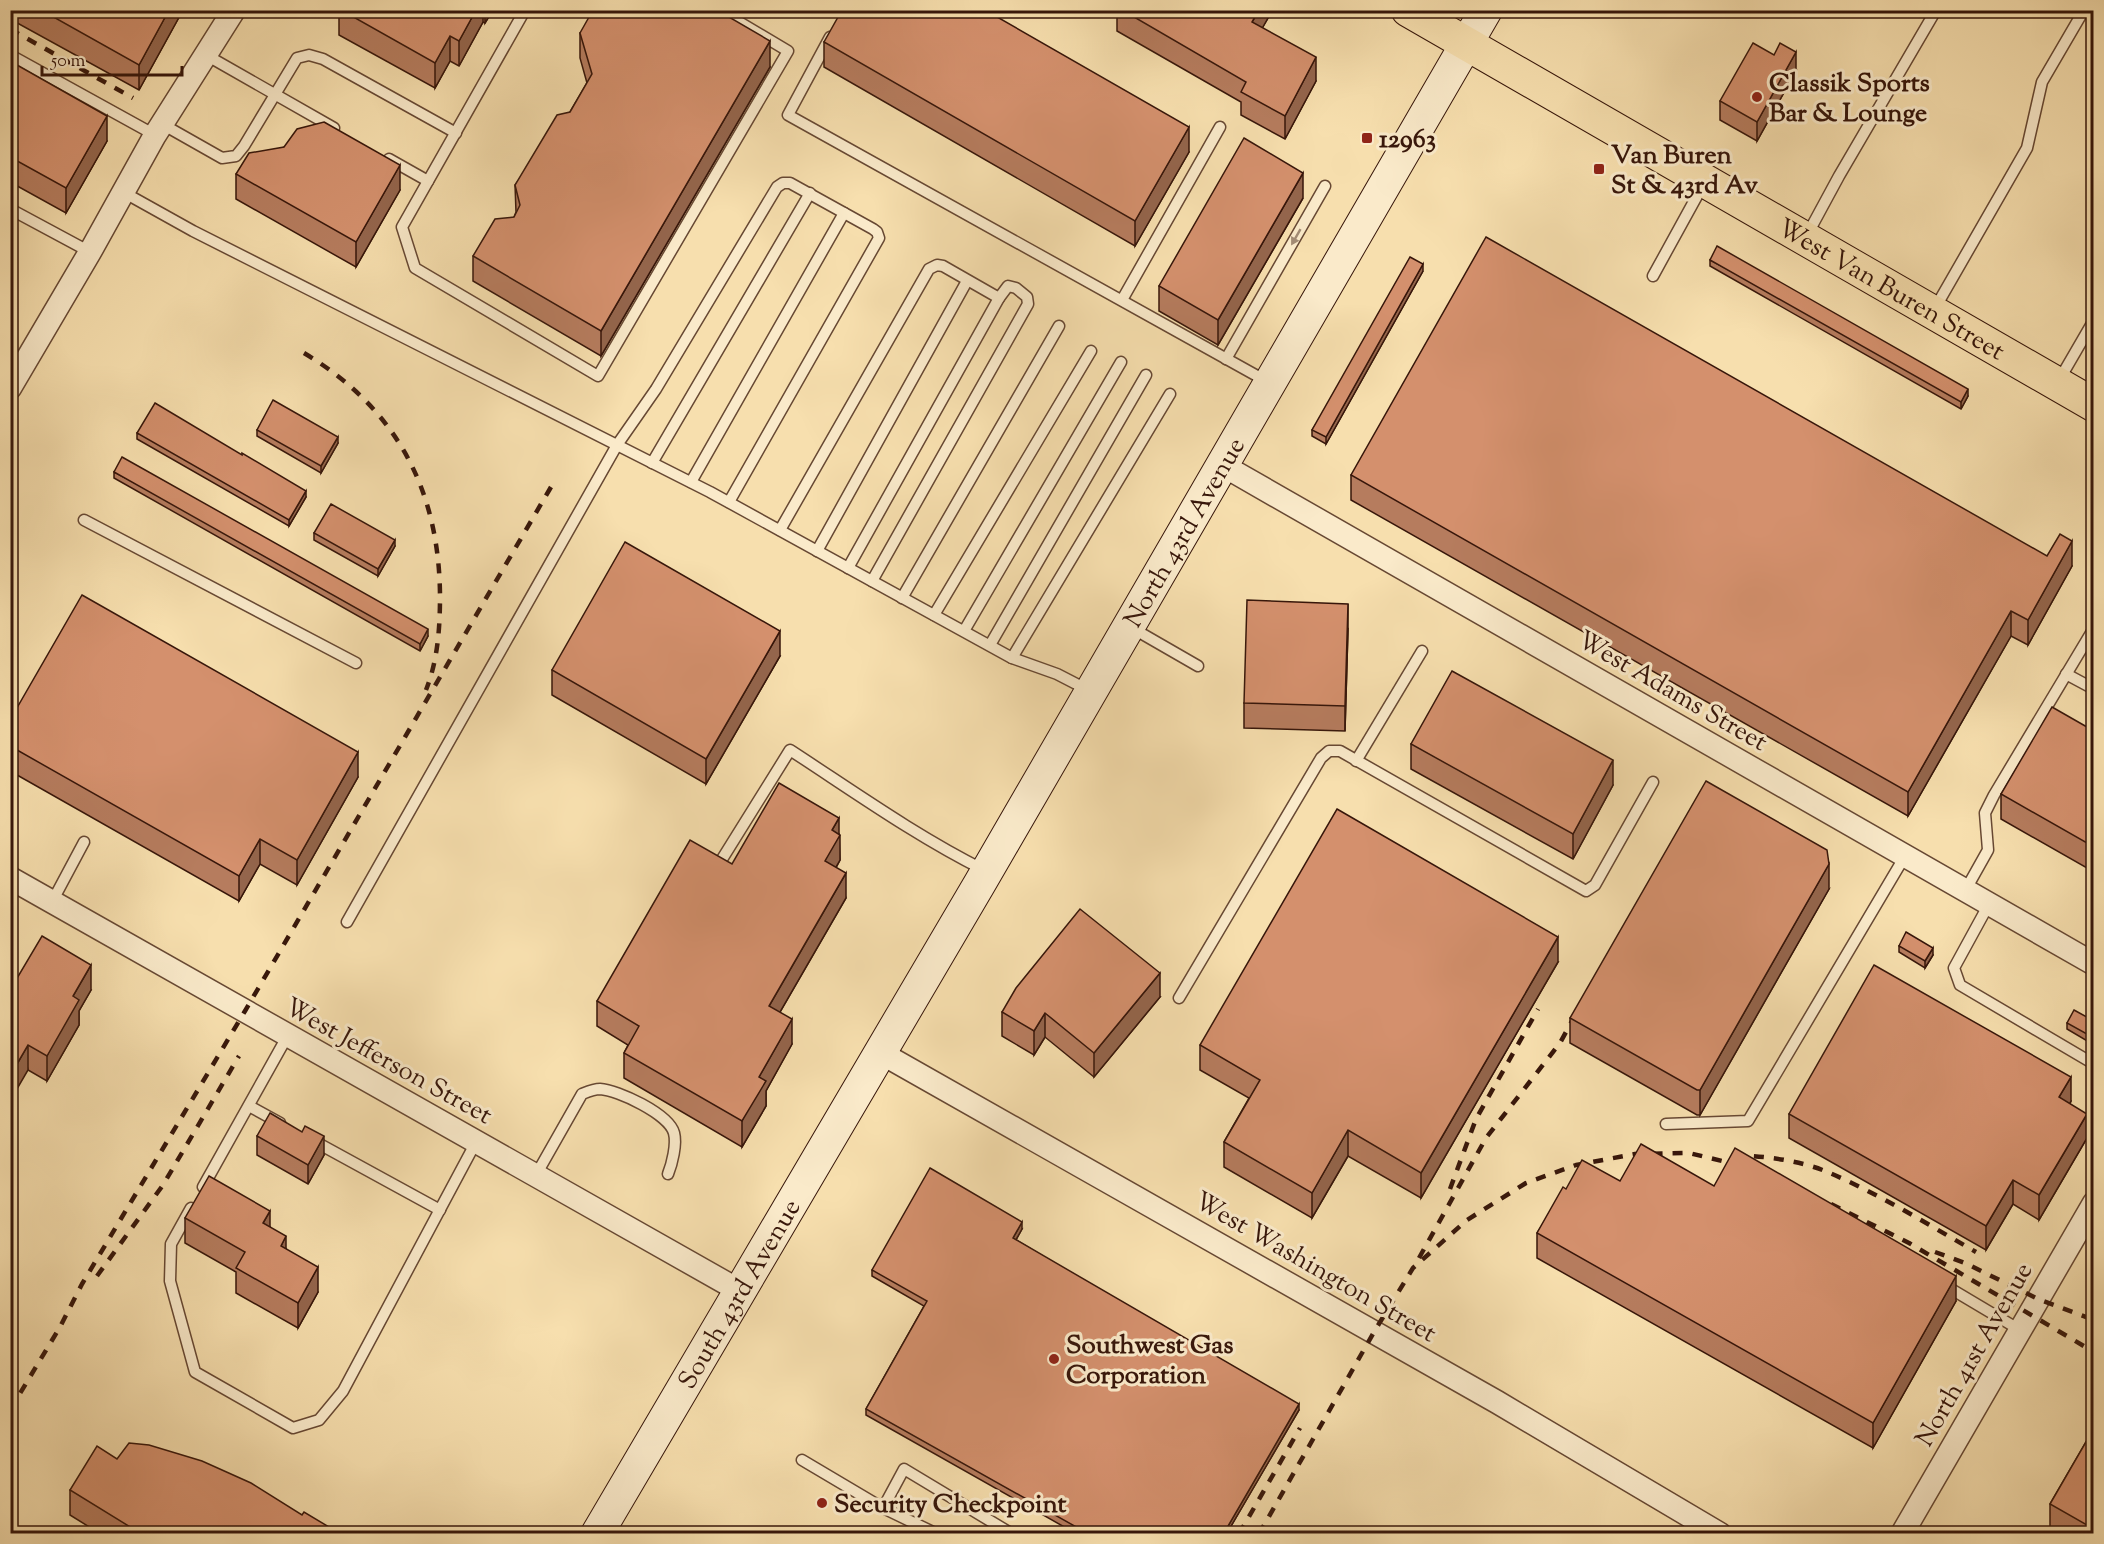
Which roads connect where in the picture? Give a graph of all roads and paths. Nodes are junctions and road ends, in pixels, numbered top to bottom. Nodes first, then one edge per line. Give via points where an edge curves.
1 (234, 10) edge
2 (525, 10) edge
3 (719, 10) edge
4 (1408, 10) edge
5 (1486, 10) edge
6 (1936, 10) edge
7 (2084, 10) edge
8 (833, 32) edge
9 (1466, 43) junction
10 (10, 55) edge
11 (206, 55) junction
12 (274, 94) junction
13 (1220, 127) dead end
14 (158, 129) junction
15 (456, 133) junction
16 (346, 135) edge
17 (377, 152) edge
18 (428, 181) junction
19 (1705, 182) junction
20 (1325, 186) dead end
21 (123, 192) junction
22 (810, 193) junction
23 (10, 209) edge
24 (844, 213) junction
25 (1804, 240) junction
26 (90, 252) junction
27 (1653, 276) dead end
28 (967, 281) junction
29 (999, 298) junction
30 (1122, 300) junction
31 (1932, 313) junction
32 (2094, 320) edge
33 (1059, 326) dead end
34 (1091, 351) dead end
35 (1226, 359) junction
36 (1121, 362) dead end
37 (1146, 375) dead end
38 (1270, 384) junction
39 (2056, 384) junction
40 (10, 388) edge
41 (1170, 394) dead end
42 (2094, 405) edge
43 (617, 445) junction
44 (652, 463) junction
45 (1224, 466) junction
46 (691, 482) junction
47 (729, 502) junction
48 (84, 520) dead end
49 (780, 530) junction
50 (817, 551) junction
51 (848, 568) junction
52 (872, 581) junction
53 (902, 598) junction
54 (933, 615) junction
55 (1130, 626) junction
56 (2094, 628) edge
57 (964, 631) junction
58 (990, 645) junction
59 (1422, 651) dead end
60 (1012, 658) junction
61 (356, 663) dead end
62 (1198, 666) dead end
63 (2066, 674) junction
64 (2094, 689) edge
65 (1092, 692) junction
66 (1356, 761) junction
67 (1653, 782) dead end
68 (84, 842) dead end
69 (1905, 856) junction
70 (719, 864) edge
71 (987, 871) junction
72 (10, 878) edge
73 (1965, 891) junction
74 (52, 902) junction
75 (1989, 904) junction
76 (347, 922) dead end
77 (2094, 964) edge
78 (1179, 998) dead end
79 (288, 1035) junction
80 (880, 1053) junction
81 (2094, 1065) edge
82 (249, 1106) junction
83 (1666, 1124) dead end
84 (476, 1142) junction
85 (668, 1174) dead end
86 (536, 1175) junction
87 (2094, 1203) edge
88 (440, 1210) junction
89 (1938, 1282) edge
90 (740, 1290) junction
91 (2020, 1330) junction
92 (802, 1460) dead end
93 (883, 1508) junction
94 (920, 1530) edge
95 (597, 1533) edge
96 (937, 1533) edge
97 (1012, 1533) edge
98 (1720, 1533) edge
99 (1902, 1533) edge

1 - 11 street
2 - 15 lane
3 - 18 lane via 788,51 598,376 415,268 402,227
4 - 9 main road, West Van Buren Street
5 - 9 main road, North 43rd Avenue
6 - 25 lane
7 - 31 lane via 2042,82 2027,148
8 - 30 lane via 788,115
9 - 19 main road, West Van Buren Street
9 - 38 main road, North 43rd Avenue
10 - 14 lane
11 - 12 lane
11 - 14 street
12 - 14 lane via 236,156 222,158
12 - 15 lane via 297,58 309,55
12 - 16 lane
13 - 30 lane
14 - 21 street
15 - 18 lane
17 - 18 lane
19 - 25 main road, West Van Buren Street
19 - 27 lane
20 -> 35 lane
21 - 26 street
21 - 43 lane
22 - 24 lane
22 - 43 lane via 790,183 777,188
22 - 44 lane
23 - 26 lane
24 - 46 lane
24 - 47 lane via 877,232 877,242
25 - 31 main road, West Van Buren Street
26 - 40 street
28 - 29 lane
28 - 49 lane via 943,266 929,269
28 - 50 lane
29 - 51 lane
29 - 52 lane via 1008,286 1022,292 1029,301
30 - 35 lane
31 - 39 main road, West Van Buren Street
32 - 39 lane
33 - 53 lane
34 - 54 lane
35 - 38 lane
36 - 57 lane
37 - 58 lane
38 - 45 main road, North 43rd Avenue
39 - 42 main road, West Van Buren Street
41 - 60 lane
43 - 44 lane
43 - 76 lane
44 - 46 lane
45 - 55 main road, North 43rd Avenue
45 - 69 street, West Adams Street
46 - 47 lane
47 - 49 lane
48 - 61 lane
49 - 50 lane
50 - 51 lane
51 - 52 lane
52 - 53 lane
53 - 54 lane
54 - 57 lane
55 - 62 lane
55 - 65 main road, North 43rd Avenue
56 - 63 lane
57 - 58 lane
58 - 60 lane
59 - 66 lane
60 - 65 lane
63 - 64 lane
63 - 73 lane via 1989,804 1985,813 1988,850
65 - 71 main road, North 43rd Avenue
66 - 67 lane via 1586,891 1595,885
66 - 78 lane via 1340,751 1321,758
68 - 74 lane
69 - 73 street, West Adams Street
69 - 83 lane via 1748,1121
70 - 71 lane via 790,750 894,818
71 - 80 main road, North 43rd Avenue
72 - 74 street, West Jefferson Street
73 - 75 street, West Adams Street
74 - 79 street, West Jefferson Street
75 - 77 street, West Adams Street
75 - 81 lane via 1954,968 1960,985
79 - 82 lane
79 - 84 street, West Jefferson Street
80 - 90 main road, South 43rd Avenue
80 - 98 street, West Washington Street via 1497,1402
82 - 88 lane
82 - 88 lane via 171,1244 170,1281 195,1372 293,1428 319,1420 343,1391
84 - 86 street, West Jefferson Street
84 - 88 lane
85 - 86 lane via 673,1162 674,1132 664,1117 621,1094 598,1089 582,1094
86 - 90 street, West Jefferson Street
87 - 91 street, North 41st Avenue
89 - 91 lane
90 - 95 main road, South 43rd Avenue
91 - 99 street, North 41st Avenue
92 - 93 lane
93 - 94 lane
93 - 97 lane via 904,1469
94 - 96 lane

